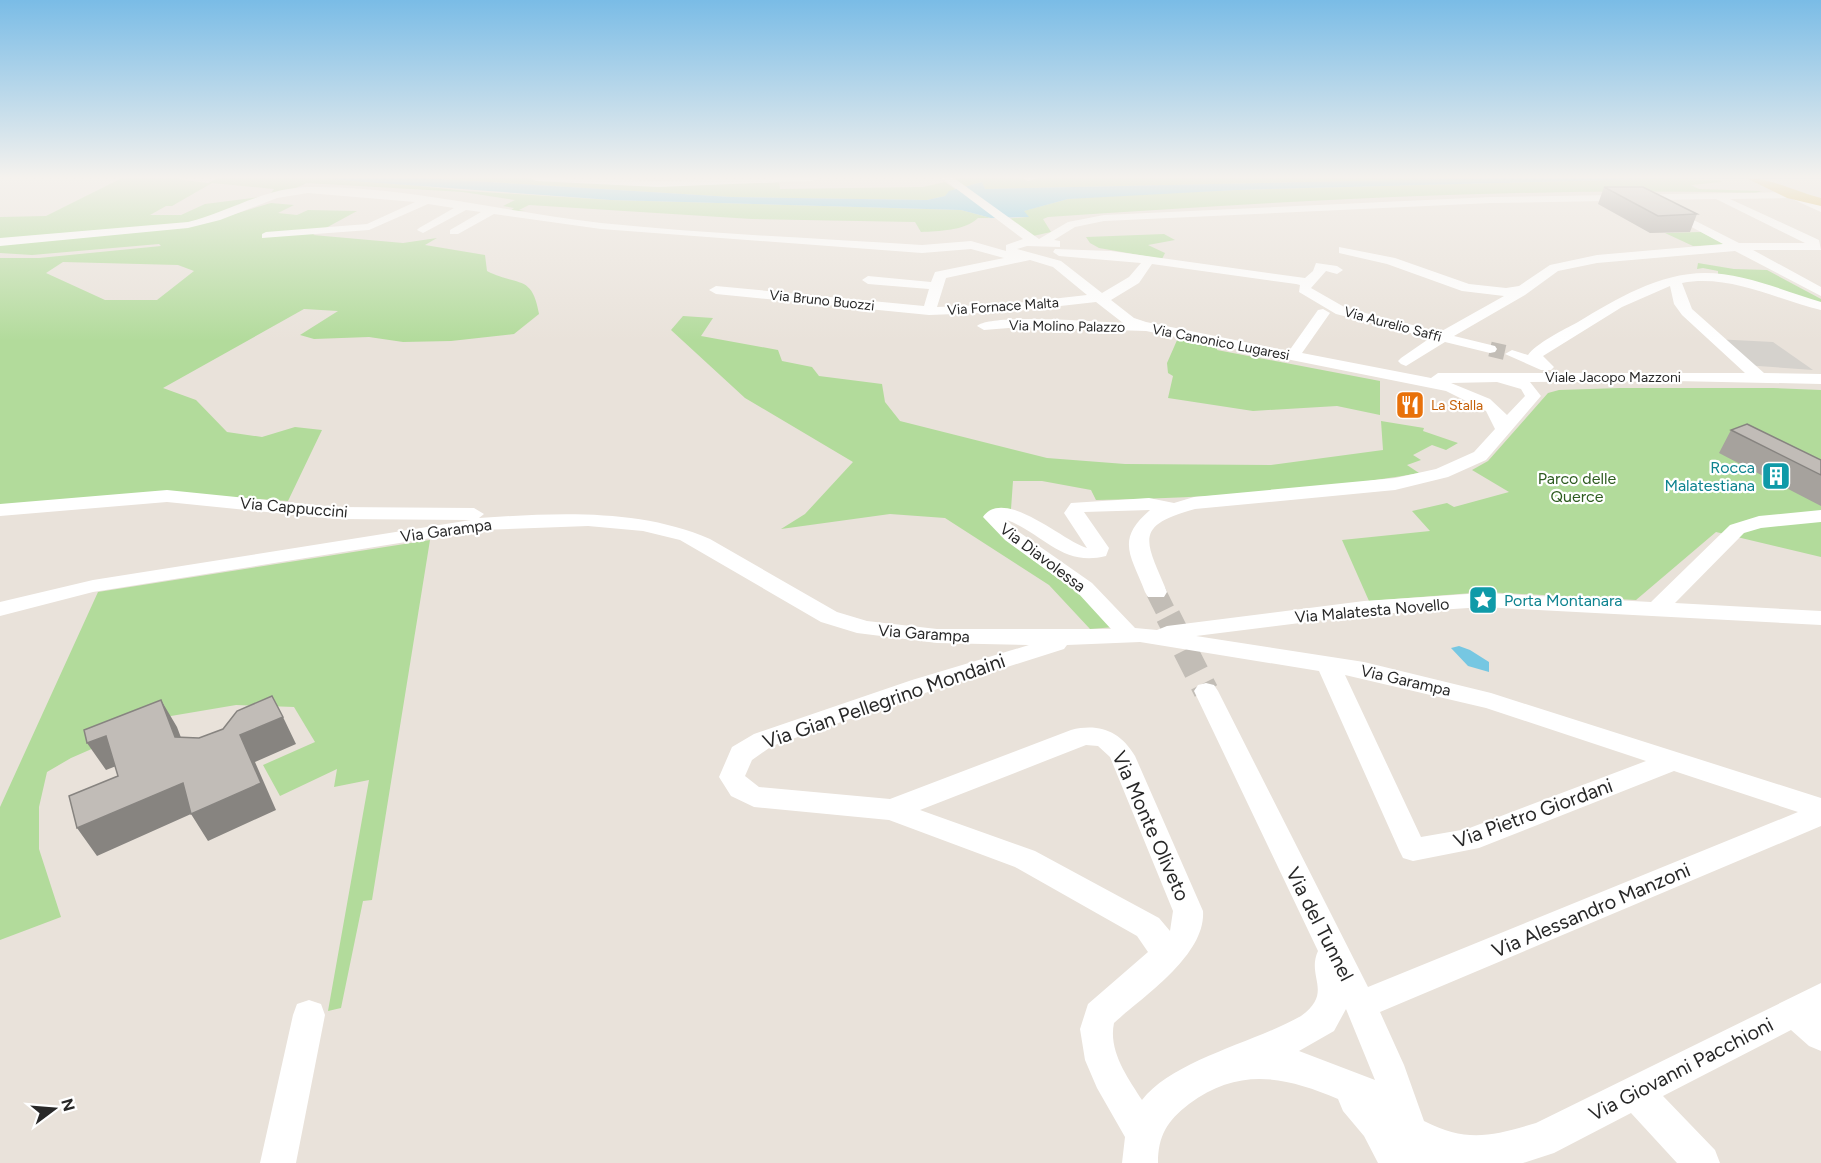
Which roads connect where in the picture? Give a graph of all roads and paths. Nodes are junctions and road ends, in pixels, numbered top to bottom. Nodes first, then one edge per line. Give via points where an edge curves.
1 (108, 232) edge
2 (309, 232) edge
3 (684, 232) edge
4 (1013, 232) edge
5 (1022, 232) edge
6 (1057, 232) edge
7 (1070, 232) edge
8 (1709, 232) edge
9 (1792, 232) edge
10 (266, 236) dead end
11 (1043, 240) junction
12 (1073, 240) junction
13 (0, 242) edge
14 (1013, 243) junction
15 (971, 245) junction
16 (1821, 246) edge
17 (1736, 247) junction
18 (1343, 250) dead end
19 (995, 253) junction
20 (1058, 255) junction
21 (1111, 255) junction
22 (1028, 258) junction
23 (1149, 260) junction
24 (1337, 270) dead end
25 (1794, 278) junction
26 (1821, 278) edge
27 (1402, 279) dead end
28 (868, 280) dead end
29 (1675, 281) junction
30 (937, 286) junction
31 (1306, 286) junction
32 (1467, 288) junction
33 (716, 290) dead end
34 (1523, 290) junction
35 (1821, 292) edge
36 (1098, 297) junction
37 (1821, 306) edge
38 (929, 311) junction
39 (1323, 313) junction
40 (984, 326) dead end
41 (1150, 329) junction
42 (1439, 340) junction
43 (1486, 348) tunnel mouth
44 (1512, 354) tunnel mouth
45 (1293, 356) junction
46 (1542, 363) junction
47 (1743, 363) junction
48 (1405, 369) junction
49 (1818, 371) edge
50 (1591, 376) junction
51 (1758, 376) junction
52 (1559, 377) junction
53 (1500, 378) junction
54 (1533, 396) junction
55 (1504, 431) junction
56 (1173, 508) junction
57 (0, 510) edge
58 (1821, 516) edge
59 (588, 520) junction
60 (1156, 592) tunnel mouth
61 (1658, 608) junction
62 (0, 609) edge
63 (1821, 618) edge
64 (1134, 635) junction
65 (1074, 638) junction
66 (1328, 664) junction
67 (1206, 692) tunnel mouth
68 (1673, 760) junction
69 (1821, 808) edge
70 (891, 810) junction
71 (1821, 814) edge
72 (1325, 934) junction
73 (1164, 958) junction
74 (1361, 1005) junction
75 (1807, 1005) edge
76 (309, 1015) dead end
77 (1821, 1035) edge
78 (1235, 1063) junction
79 (1635, 1092) junction
80 (1541, 1140) junction
81 (1142, 1148) edge
82 (1410, 1153) edge
83 (278, 1163) edge
84 (1514, 1163) edge
85 (1702, 1163) edge

1 - 13 street
2 - 10 street
3 - 15 street via 922,249
4 - 14 street
5 - 11 street
6 - 11 street
7 - 12 street
8 - 17 street
9 - 16 street
11 - 12 street
11 - 14 street
11 - 20 street, Via Canonico Lugaresi via 1059,245 1062,249
12 - 20 street via 1074,248
12 - 21 street
14 - 15 street
14 - 19 street via 997,246
14 - 22 street via 1011,250
15 - 19 street
16 - 17 street
17 - 25 street
17 - 34 street via 1598,259 1554,268
18 - 32 street via 1391,261
19 - 22 street
20 - 21 street, Via Aurelio Saffi
20 - 22 street
20 - 36 street, Via Canonico Lugaresi
21 - 23 street, Via Aurelio Saffi
22 - 30 street, Via Fornace Malta via 946,272 937,277
23 - 31 street, Via Aurelio Saffi
23 - 36 street, Via Fornace Malta via 1134,280 1110,296
24 - 31 street via 1320,266
25 - 26 street
25 - 35 street
27 - 32 street
28 - 30 street
29 - 37 street via 1696,276 1724,279
29 - 46 street via 1614,308 1546,348 1535,357
29 - 47 street via 1687,312
30 - 38 street, Via Fornace Malta
31 - 39 street via 1309,302
31 - 43 street, Via Aurelio Saffi via 1341,311
32 - 34 street
33 - 38 street, Via Bruno Buozzi
34 - 42 street
36 - 38 street, Via Fornace Malta via 1007,308
36 - 41 street, Via Canonico Lugaresi via 1129,321
39 - 42 street
39 - 45 street
40 - 41 street, Via Molino Palazzo
41 - 45 street, Via Canonico Lugaresi
42 - 48 street
44 - 46 street
45 - 48 street, Via Canonico Lugaresi
46 - 47 street, Viale Jacopo Mazzoni
46 - 52 street
47 - 51 street
48 - 53 street, Viale Jacopo Mazzoni
48 - 55 street via 1469,395 1500,416
49 - 51 street, Viale Jacopo Mazzoni
50 - 51 street, Viale Jacopo Mazzoni
50 - 52 street, Viale Jacopo Mazzoni
50 - 54 street via 1552,383
52 - 53 street, Viale Jacopo Mazzoni
53 - 54 street via 1522,383
54 - 55 street
55 - 56 street via 1480,456 1463,466 1419,479
56 - 60 street via 1151,517 1139,536 1141,558
56 - 64 street, Via Diavolessa via 1149,504 1077,507 1074,513 1099,548 1099,552 1088,555 1011,514 993,517 1012,536 1085,588
57 - 59 street, Via Cappuccini via 167,496 336,513 538,514
58 - 61 street via 1759,522 1737,529
59 - 62 street, Via Garampa via 481,524 410,534 93,586
59 - 65 street, Via Garampa via 643,525 687,536 829,617 865,628 937,636
61 - 63 street, Via Malatesta Novello
61 - 64 street, Via Malatesta Novello via 1483,600 1364,608
64 - 65 street, Via Garampa
64 - 66 street, Via Garampa
65 - 70 street, Via Gian Pellegrino Mondaini via 763,740 741,754 732,777 740,789 754,797
66 - 68 street, Via Garampa via 1401,677 1491,701
66 - 68 street, Via Pietro Giordani via 1413,850 1469,840
67 - 72 street, Via del Tunnel
68 - 69 street, Via Garampa
70 - 73 street, Via Gian Pellegrino Mondaini via 1025,859 1148,927 1158,937
70 - 73 street, Via Monte Oliveto via 1071,739 1102,736 1113,742 1122,756 1188,911 1190,926
71 - 74 street, Via Alessandro Manzoni
72 - 74 street, Via del Tunnel
72 - 78 street via 1334,981 1334,997 1327,1015 1308,1029
73 - 81 street via 1100,1016 1095,1026 1102,1062
74 - 82 street, Via del Tunnel
75 - 77 street
75 - 79 street, Via Giovanni Pacchioni
76 - 83 street
78 - 81 street via 1187,1083 1163,1100 1152,1114
78 - 82 street via 1307,1069 1333,1082 1361,1105 1383,1133
79 - 80 street, Via Giovanni Pacchioni
79 - 85 street
80 - 82 street, Via Giovanni Pacchioni via 1488,1155
80 - 84 street, Via Giovanni Pacchioni

